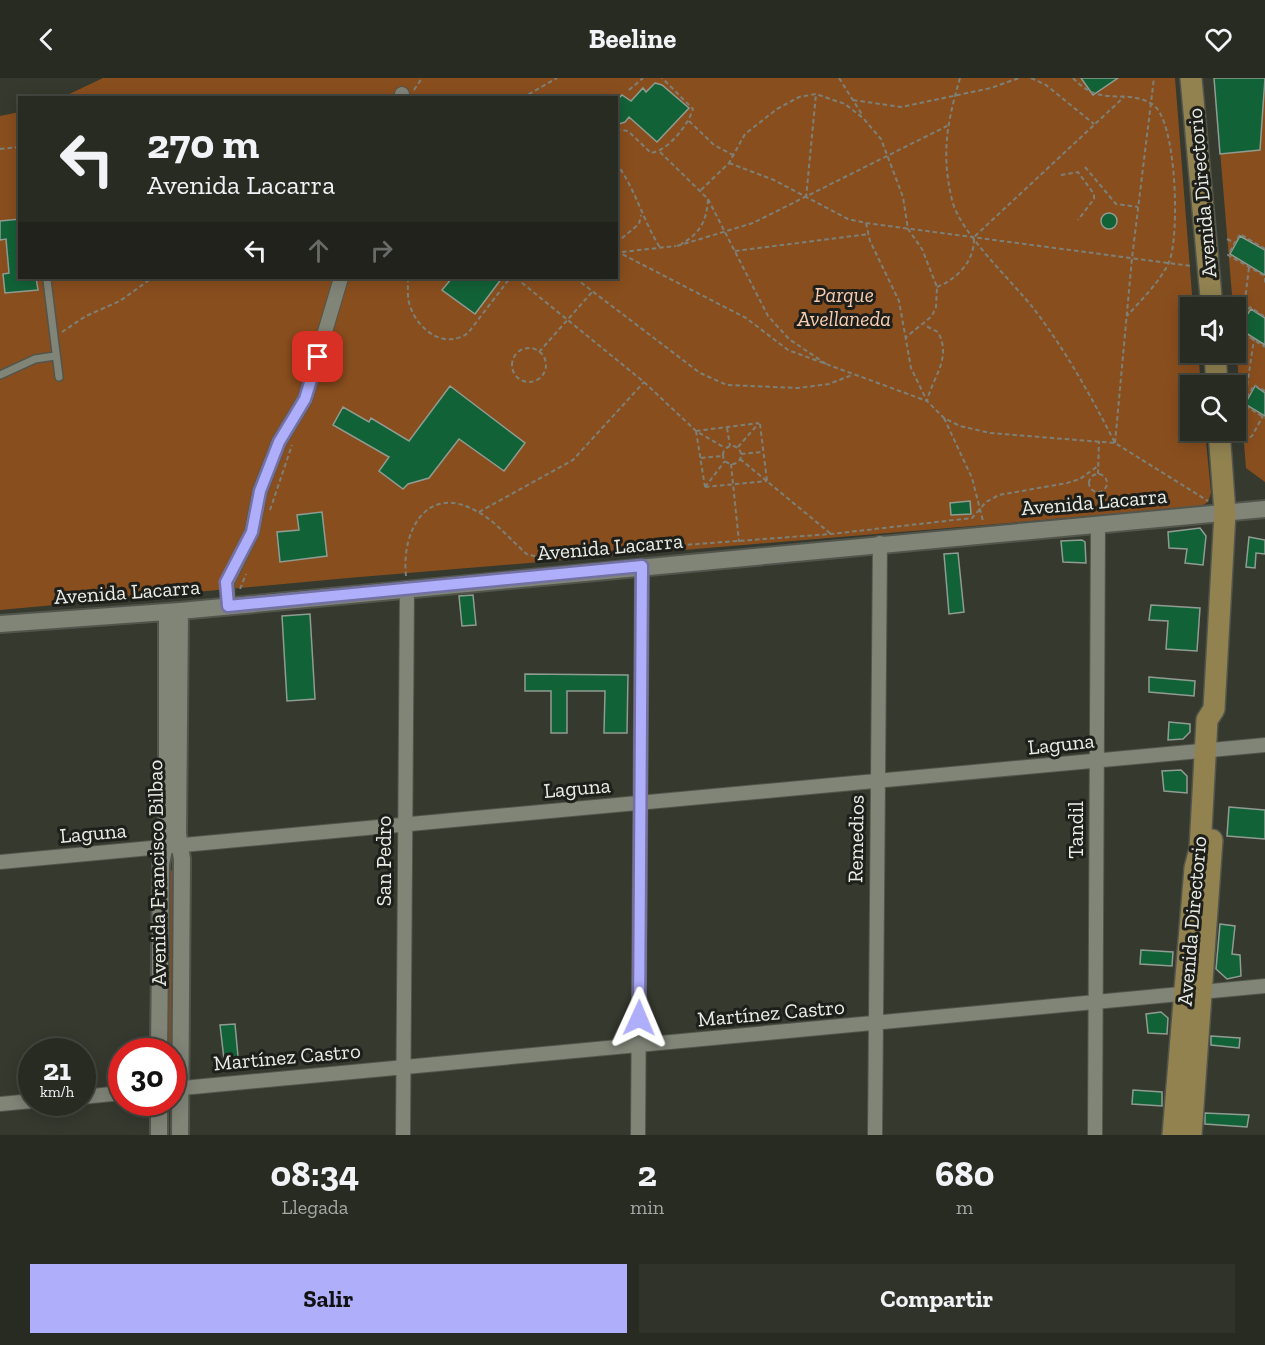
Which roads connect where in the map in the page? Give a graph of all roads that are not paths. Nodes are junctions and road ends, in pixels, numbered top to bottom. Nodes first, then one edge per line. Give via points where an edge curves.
1 (1191, 78) edge
2 (341, 279) edge
3 (47, 280) road end
4 (1211, 297) edge
5 (55, 356) junction
6 (0, 375) edge
7 (59, 377) dead end
8 (1220, 441) edge
9 (1265, 508) edge
10 (1225, 513) junction
11 (1098, 524) junction
12 (880, 543) junction
13 (642, 566) junction
14 (407, 588) junction
15 (228, 606) junction
16 (173, 611) junction
17 (0, 624) edge
18 (1265, 746) edge
19 (1212, 751) junction
20 (1098, 761) junction
21 (878, 782) junction
22 (641, 804) junction
23 (405, 825) junction
24 (172, 847) junction
25 (0, 862) edge
26 (1265, 986) edge
27 (1194, 993) junction
28 (1096, 1002) junction
29 (875, 1024) junction
30 (159, 1038) edge
31 (177, 1038) edge
32 (639, 1046) junction
33 (404, 1067) junction
34 (186, 1088) edge
35 (18, 1102) edge
36 (0, 1104) edge
37 (159, 1116) edge
38 (178, 1116) edge
39 (159, 1135) edge
40 (180, 1135) edge
41 (403, 1135) edge
42 (638, 1135) edge
43 (875, 1135) edge
44 (1095, 1135) edge
45 (1173, 1135) edge
46 (1184, 1135) edge
47 (1191, 1135) edge

1 - 4 main road, Avenida Directorio
2 - 15 street via 305,399 279,442 260,491 252,532 226,582
3 - 5 lane
5 - 6 lane via 35,359
5 - 7 lane
8 - 10 main road, Avenida Directorio
9 - 10 street, Avenida Lacarra
10 - 11 street, Avenida Lacarra
10 - 19 main road, Avenida Directorio via 1214,709 1220,722
11 - 12 street, Avenida Lacarra
11 - 20 street, Tandil
12 - 13 street, Avenida Lacarra via 739,549
12 - 21 street, Remedios
13 - 14 street, Avenida Lacarra
13 - 22 street
14 - 15 street, Avenida Lacarra
14 - 23 street, San Pedro
15 - 16 street, Avenida Lacarra
16 - 17 street, Avenida Lacarra
16 - 24 street, Avenida Francisco Bilbao
18 - 19 street, Laguna
19 - 20 street, Laguna
19 - 27 main road, Avenida Directorio
19 - 27 main road, Avenida Directorio via 1195,868
20 - 21 street, Laguna
20 - 28 street, Tandil
21 - 22 street, Laguna
21 - 29 street, Remedios
22 - 23 street, Laguna
22 - 32 street
23 - 24 street, Laguna
23 - 33 street, San Pedro
24 - 25 street, Laguna
24 - 30 street, Avenida Francisco Bilbao via 161,864
24 - 31 street, Avenida Francisco Bilbao via 182,859
26 - 27 street, Martínez Castro
27 - 28 street, Martínez Castro
27 - 45 main road, Avenida Directorio
27 - 46 lane
27 - 47 main road, Avenida Directorio
28 - 29 street, Martínez Castro
28 - 44 street, Tandil
29 - 32 street, Martínez Castro
29 - 43 street, Remedios
32 - 33 street, Martínez Castro
32 - 42 street
33 - 34 street, Martínez Castro
33 - 41 street, San Pedro
35 - 36 street
37 - 39 street
38 - 40 street, Avenida Francisco Bilbao

